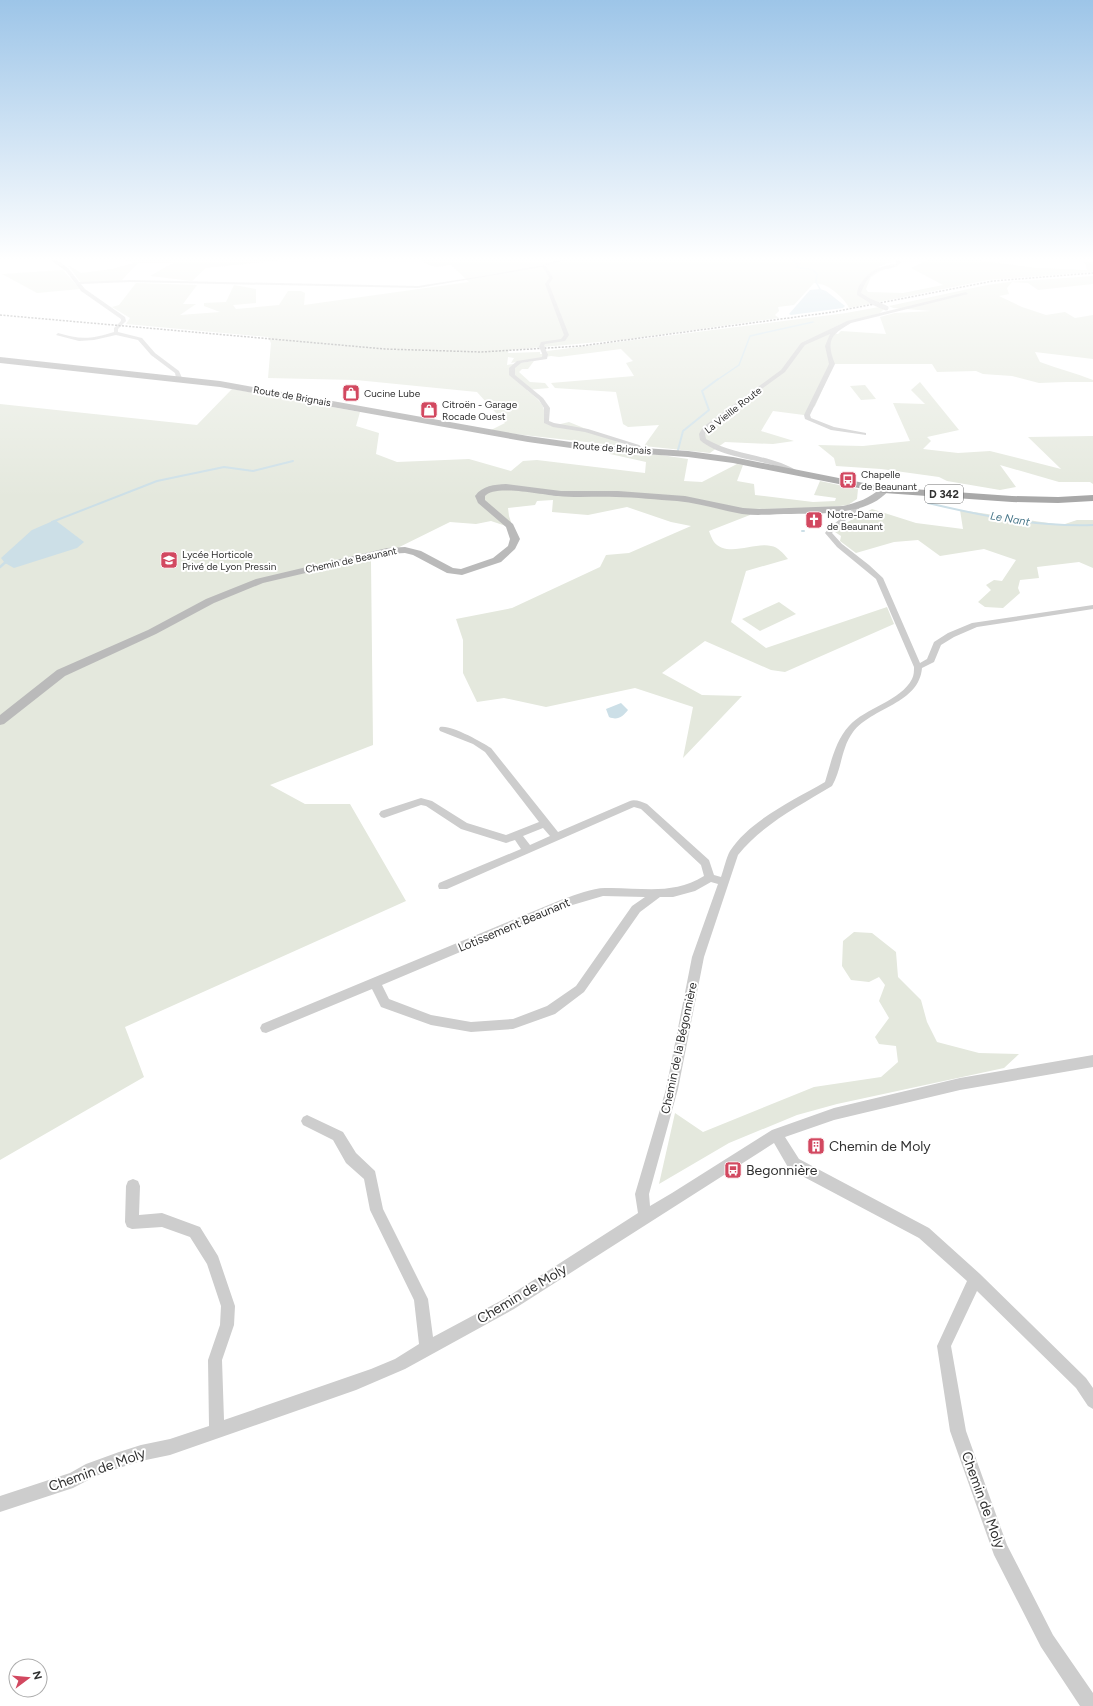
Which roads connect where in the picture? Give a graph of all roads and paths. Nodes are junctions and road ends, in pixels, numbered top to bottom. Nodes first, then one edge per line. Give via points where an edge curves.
1 (66, 339) edge
2 (88, 339) edge
3 (138, 339) edge
4 (564, 339) edge
5 (815, 339) edge
6 (829, 339) edge
7 (0, 360) edge
8 (179, 378) junction
9 (864, 434) dead end
10 (643, 451) junction
11 (797, 473) junction
12 (884, 490) junction
13 (1093, 498) edge
14 (859, 505) junction
15 (1093, 607) edge
16 (918, 667) junction
17 (0, 721) edge
18 (443, 729) dead end
19 (384, 814) dead end
20 (545, 823) junction
21 (517, 835) junction
22 (556, 837) junction
23 (528, 850) junction
24 (710, 878) junction
25 (725, 882) junction
26 (443, 886) dead end
27 (658, 893) junction
28 (375, 983) junction
29 (266, 1028) dead end
30 (1093, 1061) edge
31 (307, 1121) dead end
32 (776, 1134) junction
33 (133, 1186) dead end
34 (645, 1216) junction
35 (975, 1279) junction
36 (427, 1348) junction
37 (1093, 1401) edge
38 (217, 1431) junction
39 (0, 1504) edge
40 (1091, 1706) edge

1 - 2 street
3 - 8 street via 153,354 177,372
4 - 10 street, bridge via 543,343 545,358 519,362 512,368 512,375 547,408 546,422 586,430 637,446
5 - 11 street, La Vieille Route via 803,344 783,371 706,428 702,434 703,440 711,444 784,466
6 - 9 street via 827,351 832,364 807,415 808,419 834,429
7 - 8 main road, Route de Brignais / D 342
8 - 10 main road, Route de Brignais / D 342 via 528,440
10 - 11 main road, Route de Brignais / D 342 via 733,460
11 - 12 main road, D 342
12 - 13 main road, D 342 via 1012,499
12 - 14 street, Chemin de Beaunant
14 - 16 street via 855,512 833,525 828,533 839,546 869,567 879,578
14 - 17 street, Chemin de Beaunant via 827,510 759,512 678,498 561,494 506,487 493,488 484,491 480,496 481,501 510,526 515,539 512,548 496,560 462,572 451,571 417,553 405,550 387,551 260,581 210,601 152,632 61,673
15 - 16 street via 975,625 937,644 931,660
16 - 25 street, Chemin de la Bégonnière via 919,674 915,683 905,693 861,719 851,729 842,744 829,784 764,823 746,838 734,853
18 - 20 street via 476,742 488,750
19 - 21 street via 421,801 429,803 464,826 506,839
20 - 21 street
20 - 22 street
21 - 23 street
22 - 23 street
22 - 24 street via 633,803 644,806 705,863
23 - 26 street
24 - 25 street
24 - 27 street, Lotissement Beaunant via 695,887 674,893
25 - 34 street, Chemin de la Bégonnière via 698,957 672,1089 642,1194
27 - 28 street, Lotissement Beaunant via 603,892 567,902
27 - 28 street via 636,909 580,989 551,1010 513,1024 471,1027 431,1020 385,1003
28 - 29 street, Lotissement Beaunant
30 - 32 street, Chemin de Moly via 960,1084 834,1114
31 - 36 street via 338,1136 351,1158 370,1176 376,1210 421,1298
32 - 34 street, Chemin de Moly
32 - 35 street via 794,1164 924,1233
33 - 38 street via 132,1222 162,1220 195,1232 213,1261 228,1306 227,1325 215,1360
34 - 36 street, Chemin de Moly via 516,1300
35 - 37 street via 1081,1383
35 - 40 street, Chemin de Moly via 944,1346 958,1431 1000,1549 1047,1641
36 - 38 street, Chemin de Moly via 378,1374
38 - 39 street, Chemin de Moly via 170,1447 119,1460 73,1480

